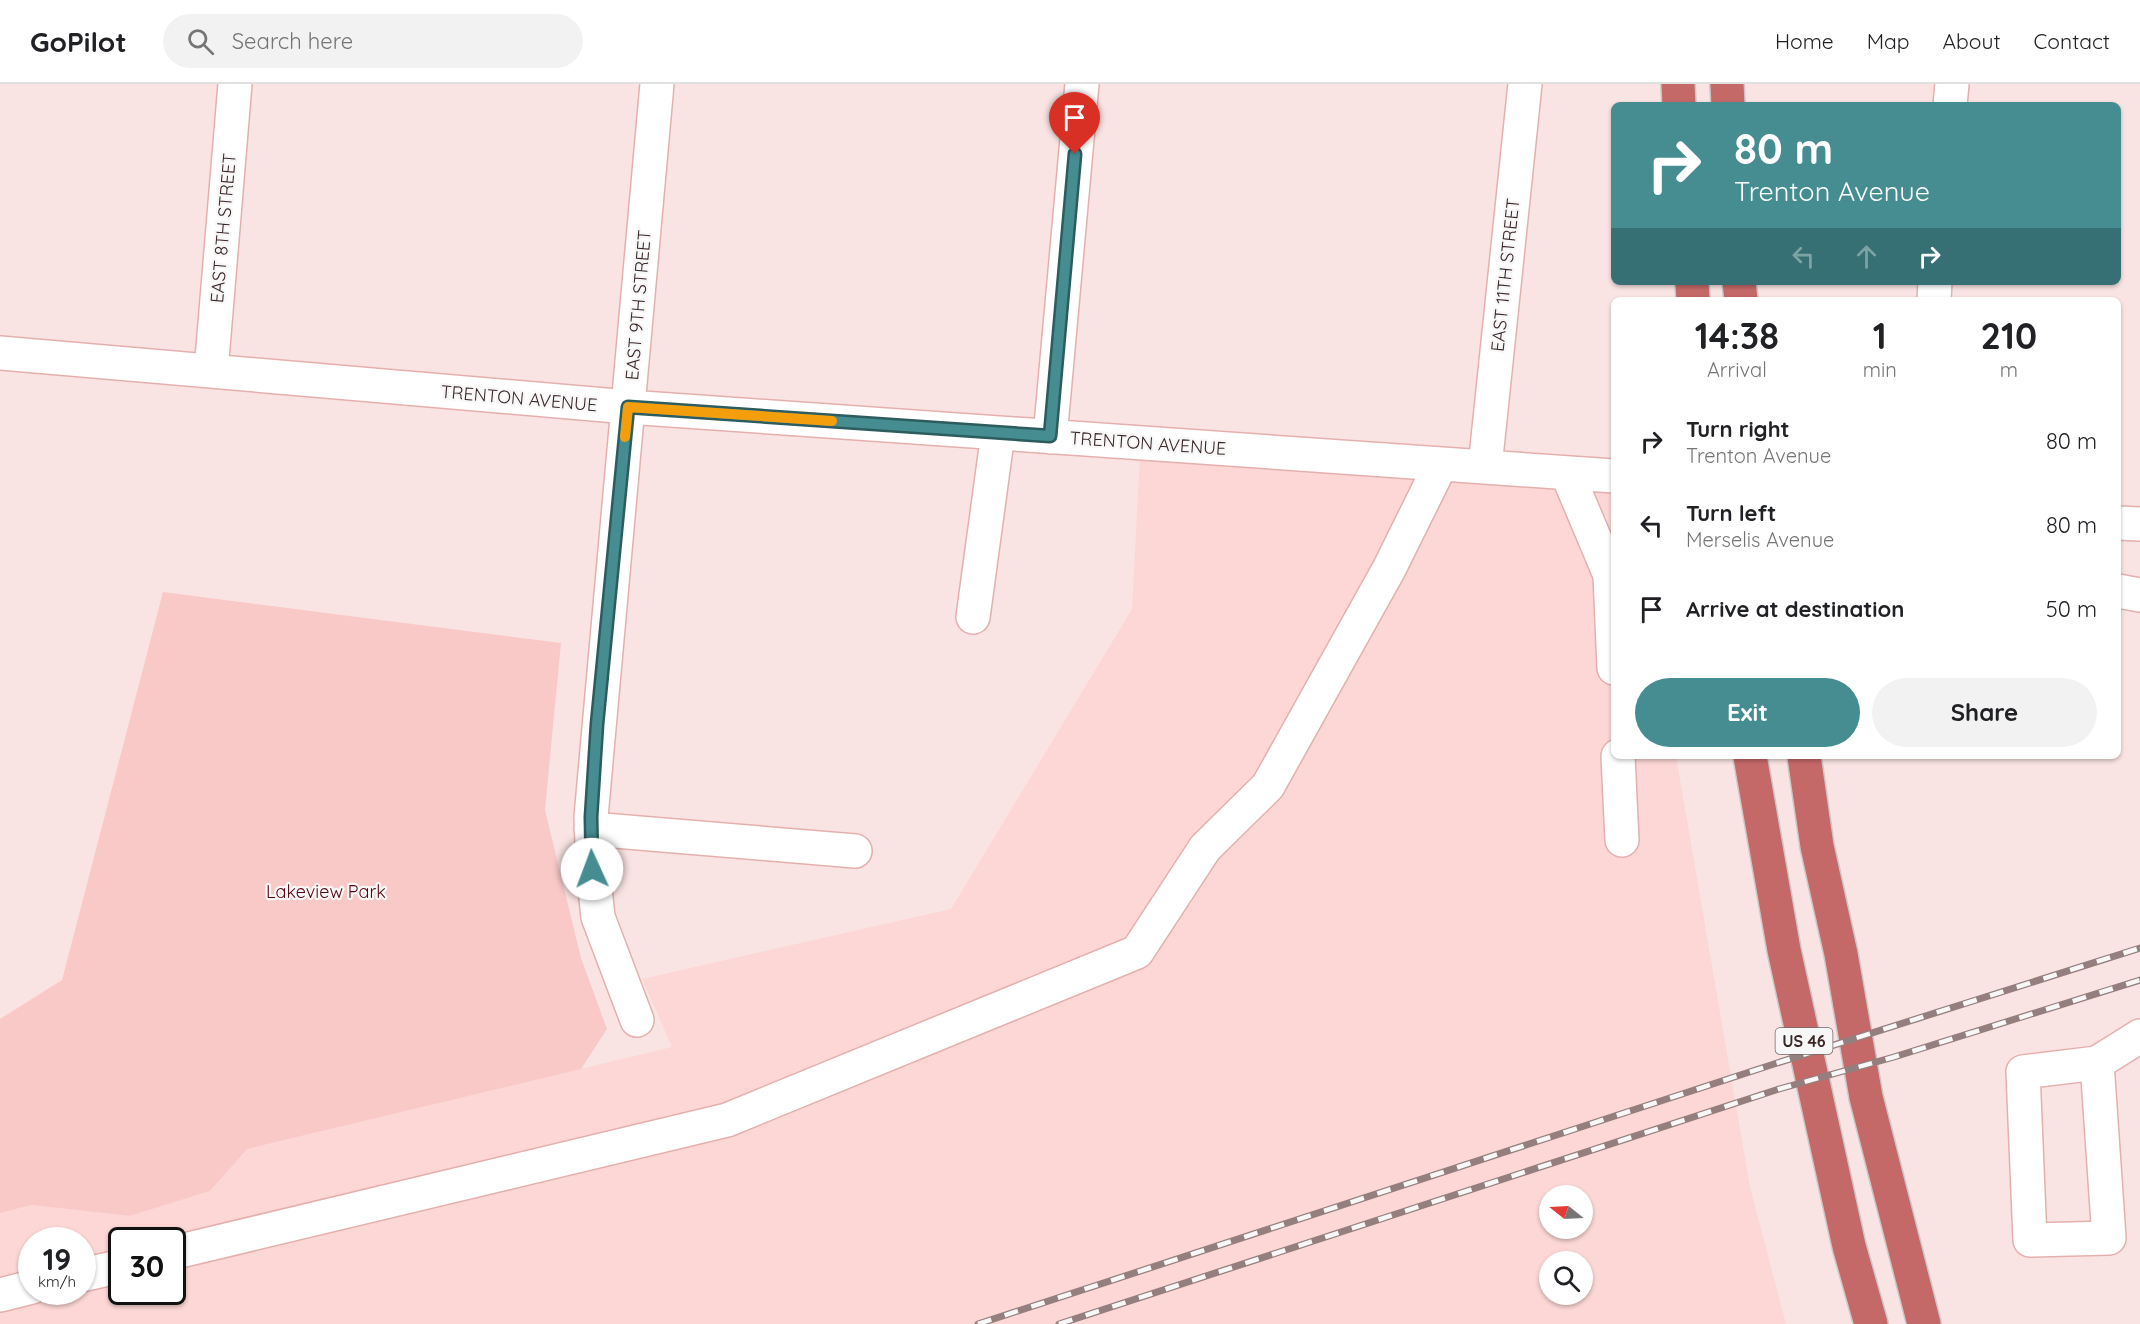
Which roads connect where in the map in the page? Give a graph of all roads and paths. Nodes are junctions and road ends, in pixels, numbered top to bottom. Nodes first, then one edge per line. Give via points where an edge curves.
1 (235, 84) edge
2 (657, 84) edge
3 (1082, 84) edge
4 (1525, 84) edge
5 (1678, 84) edge
6 (1727, 84) edge
7 (1952, 84) edge
8 (1679, 102) edge
9 (1728, 102) edge
10 (1950, 102) edge
11 (0, 353) edge
12 (211, 371) junction
13 (628, 407) junction
14 (998, 433) junction
15 (1050, 436) junction
16 (1441, 464) junction
17 (1485, 467) junction
18 (1567, 472) junction
19 (1611, 476) edge
20 (2121, 523) edge
21 (2140, 524) edge
22 (2121, 592) edge
23 (2140, 595) edge
24 (1611, 599) edge
25 (973, 617) dead end
26 (1618, 759) edge
27 (1751, 759) edge
28 (1804, 759) edge
29 (591, 829) junction
30 (1622, 840) dead end
31 (855, 851) dead end
32 (637, 1020) dead end
33 (2140, 1036) edge
34 (2097, 1063) junction
35 (186, 1250) edge
36 (18, 1290) edge
37 (0, 1295) edge
38 (1871, 1324) edge
39 (1924, 1324) edge

1 - 12 street, EAST 8TH STREET
2 - 13 street, EAST 9TH STREET
3 - 15 street
4 - 17 street, EAST 11TH STREET
5 - 8 highway
6 - 9 highway
7 - 10 street
11 - 12 street, TRENTON AVENUE
12 - 13 street, TRENTON AVENUE
13 - 14 street, TRENTON AVENUE
13 - 29 street, EAST 9TH STREET via 597,724
14 - 15 street, TRENTON AVENUE
14 - 25 street
15 - 16 street, TRENTON AVENUE
16 - 17 street, TRENTON AVENUE
16 - 35 street via 1389,569 1268,786 1205,848 1137,952 727,1120
17 - 18 street, TRENTON AVENUE
18 - 19 street, TRENTON AVENUE
18 - 24 street via 1610,576
20 - 21 street
22 - 23 street
26 - 30 street
27 - 38 highway, US 46 via 1786,962
28 - 39 highway, US 46 via 1817,846 1866,1097
29 - 31 street
29 - 32 street, EAST 9TH STREET via 598,917
33 - 34 street
34 - 34 street via 2109,1238 2030,1240 2023,1072
36 - 37 street

